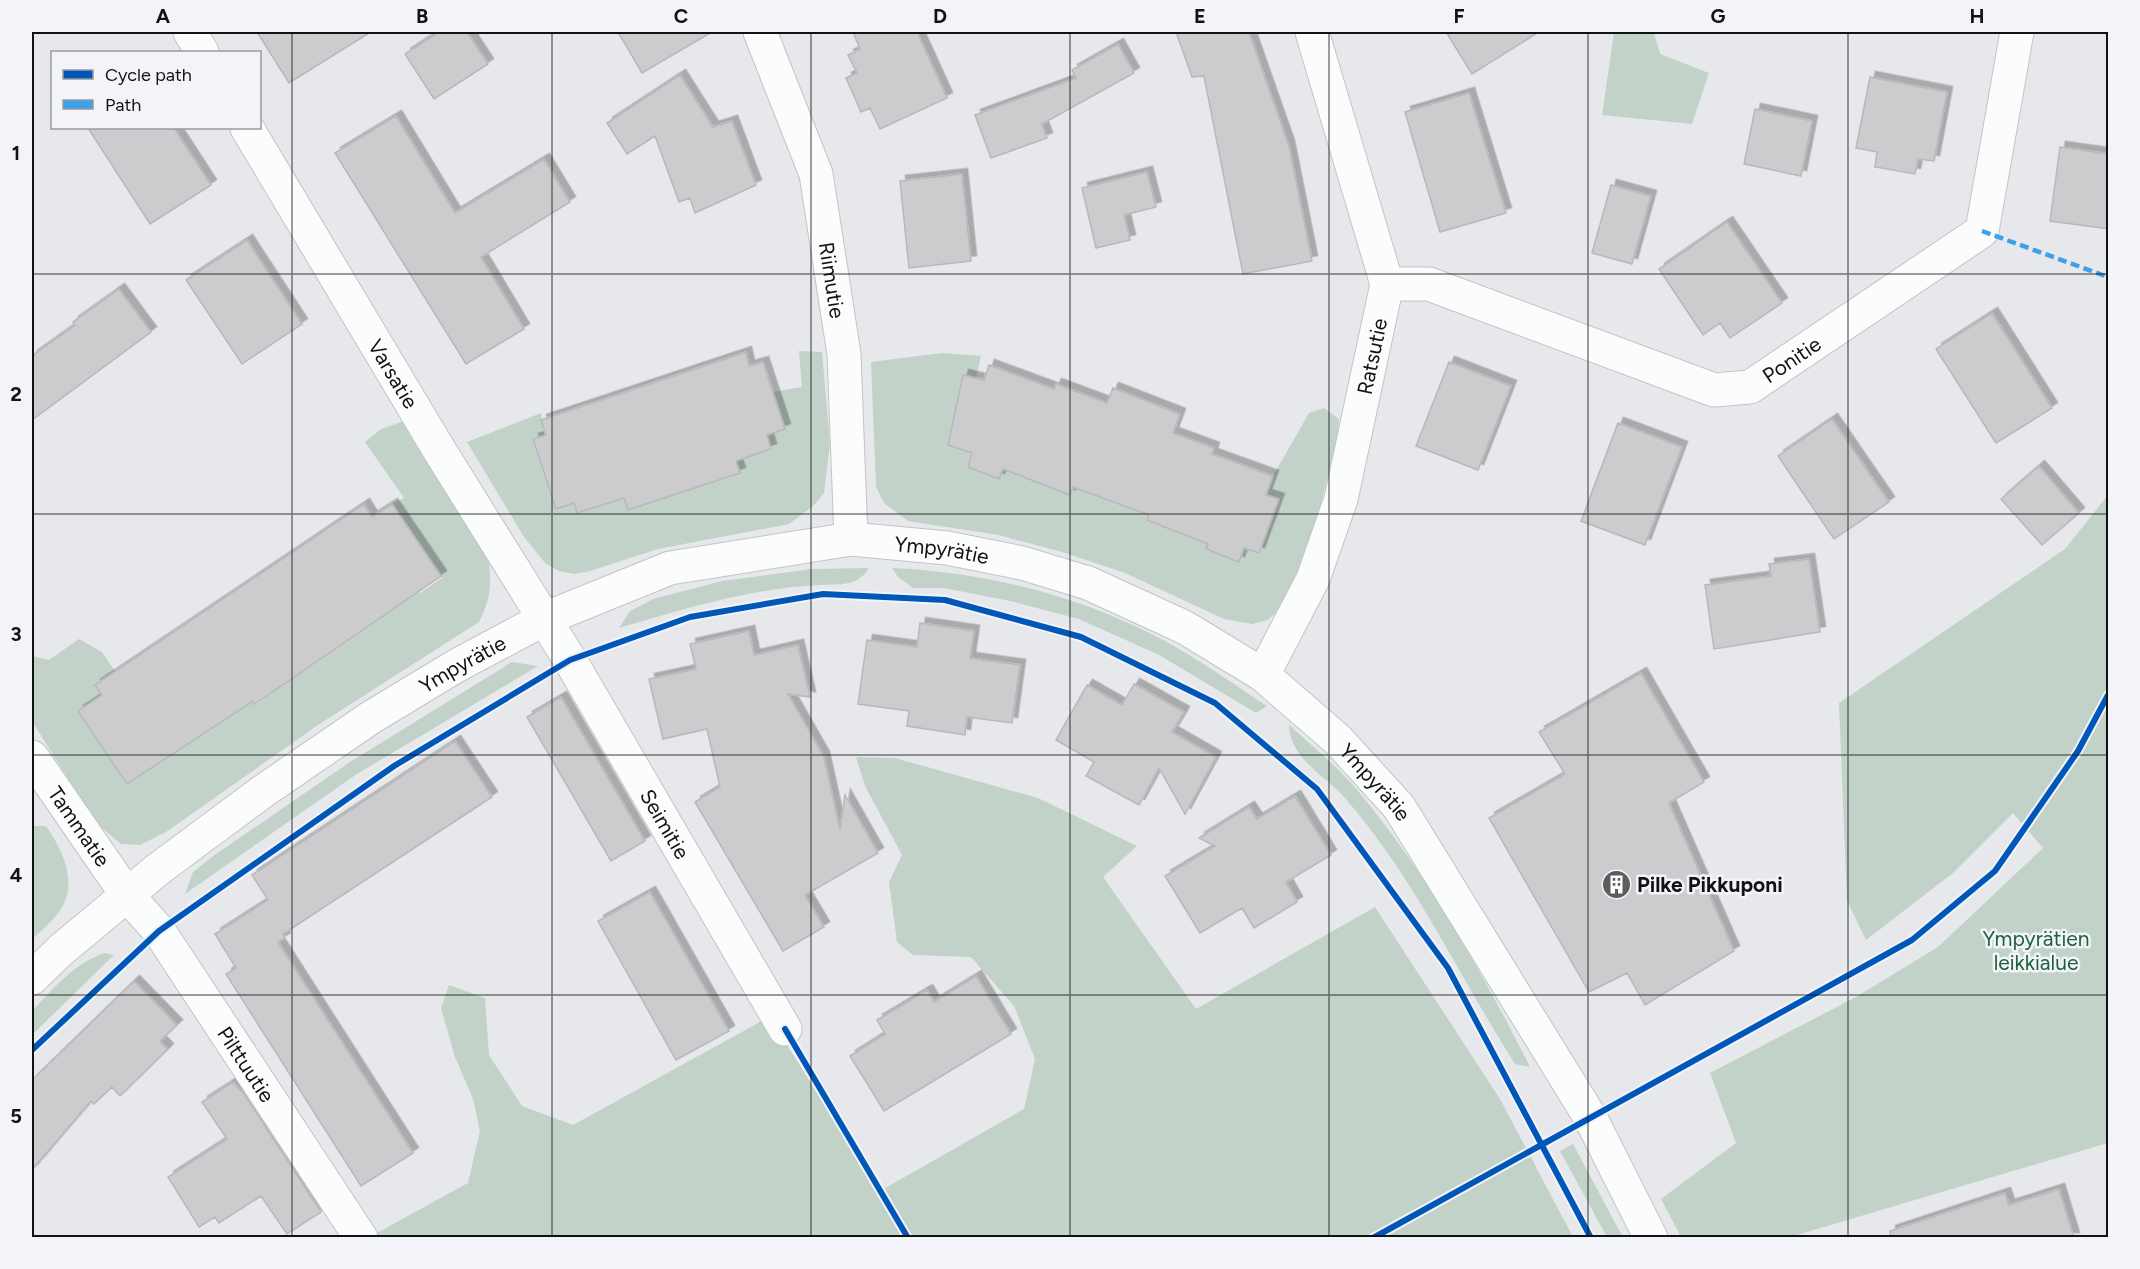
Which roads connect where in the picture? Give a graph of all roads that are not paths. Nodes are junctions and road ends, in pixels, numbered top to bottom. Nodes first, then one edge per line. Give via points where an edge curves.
1 (190, 32) edge
2 (759, 32) edge
3 (1312, 32) edge
4 (2017, 32) edge
5 (201, 51) edge
6 (248, 129) edge
7 (1387, 284) junction
8 (851, 539) junction
9 (544, 619) junction
10 (1263, 675) junction
11 (32, 757) edge
12 (127, 895) junction
13 (32, 978) edge
14 (785, 1029) dead end
15 (361, 1238) edge
16 (1651, 1238) edge

1 - 5 street
2 - 8 street, Riimutie via 816,174 844,354
3 - 7 street, Ratsutie
4 - 7 street, Ponitie via 1982,231 1750,387 1714,390 1429,284
6 - 9 street, Varsatie
7 - 10 street, Ratsutie via 1341,499 1313,579
8 - 9 street, Ympyrätie via 670,568
8 - 10 street, Ympyrätie via 947,548 1022,563 1088,583 1184,627
9 - 12 street, Ympyrätie via 370,718 262,792
9 - 14 street, Seimitie
10 - 16 street, Ympyrätie via 1338,740 1399,807 1590,1117
11 - 12 street, Tammatie
12 - 13 street, Ympyrätie
12 - 15 street, Pilttuutie via 159,931

